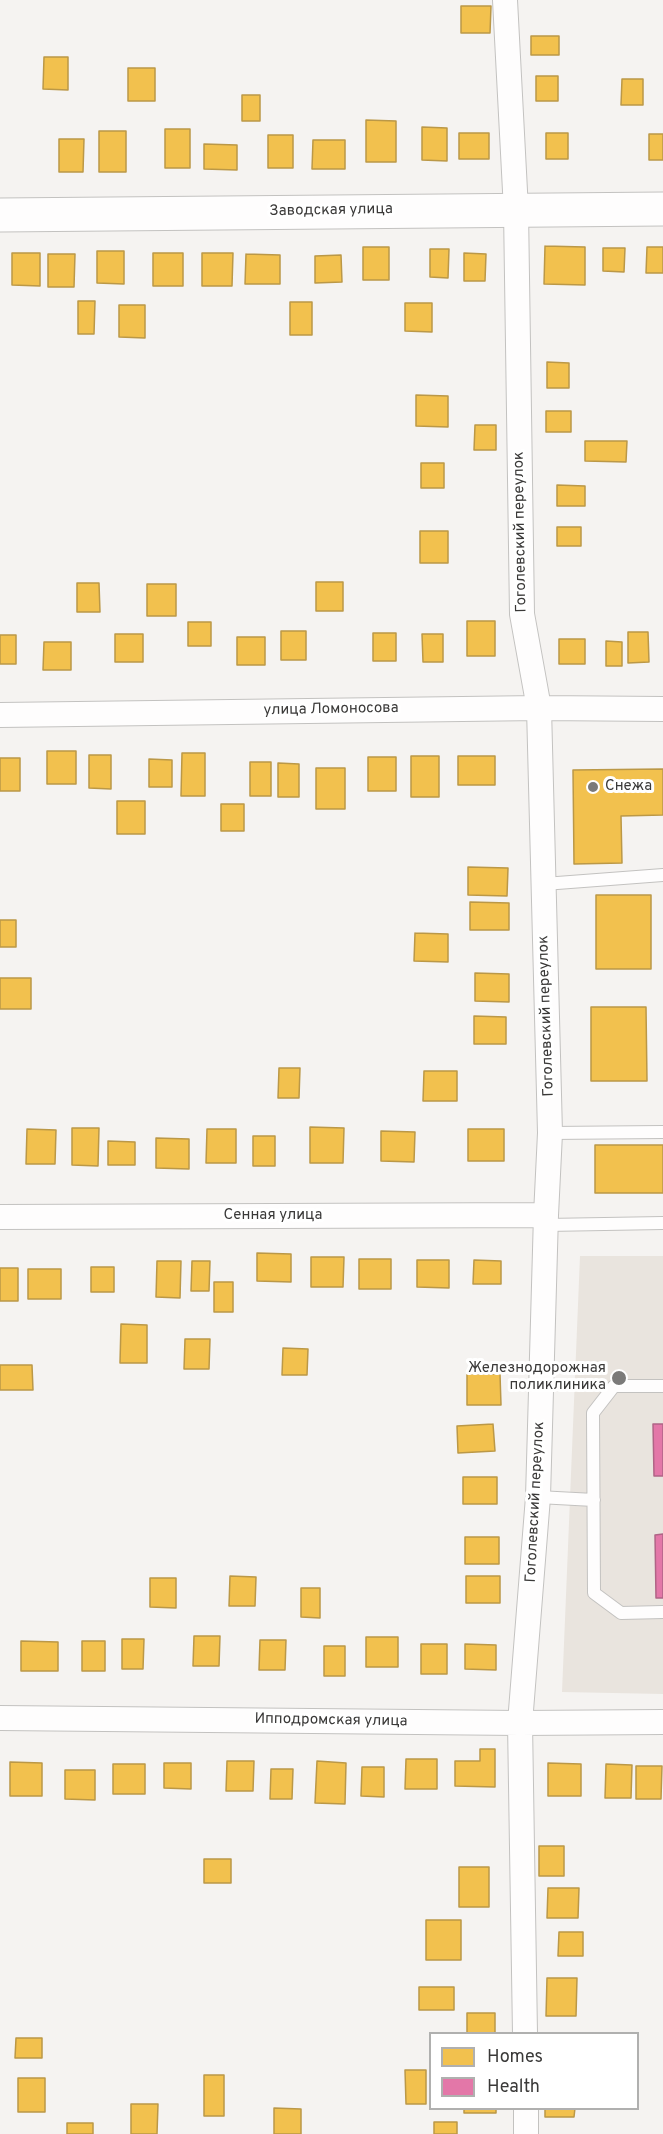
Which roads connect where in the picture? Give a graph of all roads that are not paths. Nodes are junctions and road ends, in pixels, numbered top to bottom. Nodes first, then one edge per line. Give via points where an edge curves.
1 (505, 0) edge
2 (663, 209) edge
3 (516, 210) junction
4 (0, 215) edge
5 (539, 708) junction
6 (663, 709) edge
7 (0, 715) edge
8 (663, 875) edge
9 (544, 884) junction
10 (663, 1132) edge
11 (550, 1133) junction
12 (0, 1217) edge
13 (546, 1220) junction
14 (663, 1223) edge
15 (663, 1386) edge
16 (538, 1497) junction
17 (594, 1500) junction
18 (663, 1612) edge
19 (0, 1718) edge
20 (663, 1722) edge
21 (520, 1723) junction
22 (525, 2032) edge
23 (525, 2110) edge
24 (526, 2134) edge

1 - 3 street, Гоголевский переулок
2 - 3 main road, Заводская улица
3 - 4 main road, Заводская улица
3 - 5 street, Гоголевский переулок via 522,614
5 - 6 street, улица Ломоносова
5 - 7 street, улица Ломоносова
5 - 9 street, Гоголевский переулок
8 - 9 lane
9 - 11 street, Гоголевский переулок
10 - 11 lane
11 - 13 street, Гоголевский переулок
12 - 13 street, Сенная улица
13 - 14 lane
13 - 16 street, Гоголевский переулок
15 - 17 lane via 614,1386 593,1413
16 - 17 lane
16 - 21 street, Гоголевский переулок
17 - 18 lane via 594,1593 621,1613
19 - 21 street, Ипподромская улица
20 - 21 street, Ипподромская улица
21 - 22 street, Гоголевский переулок
23 - 24 street

